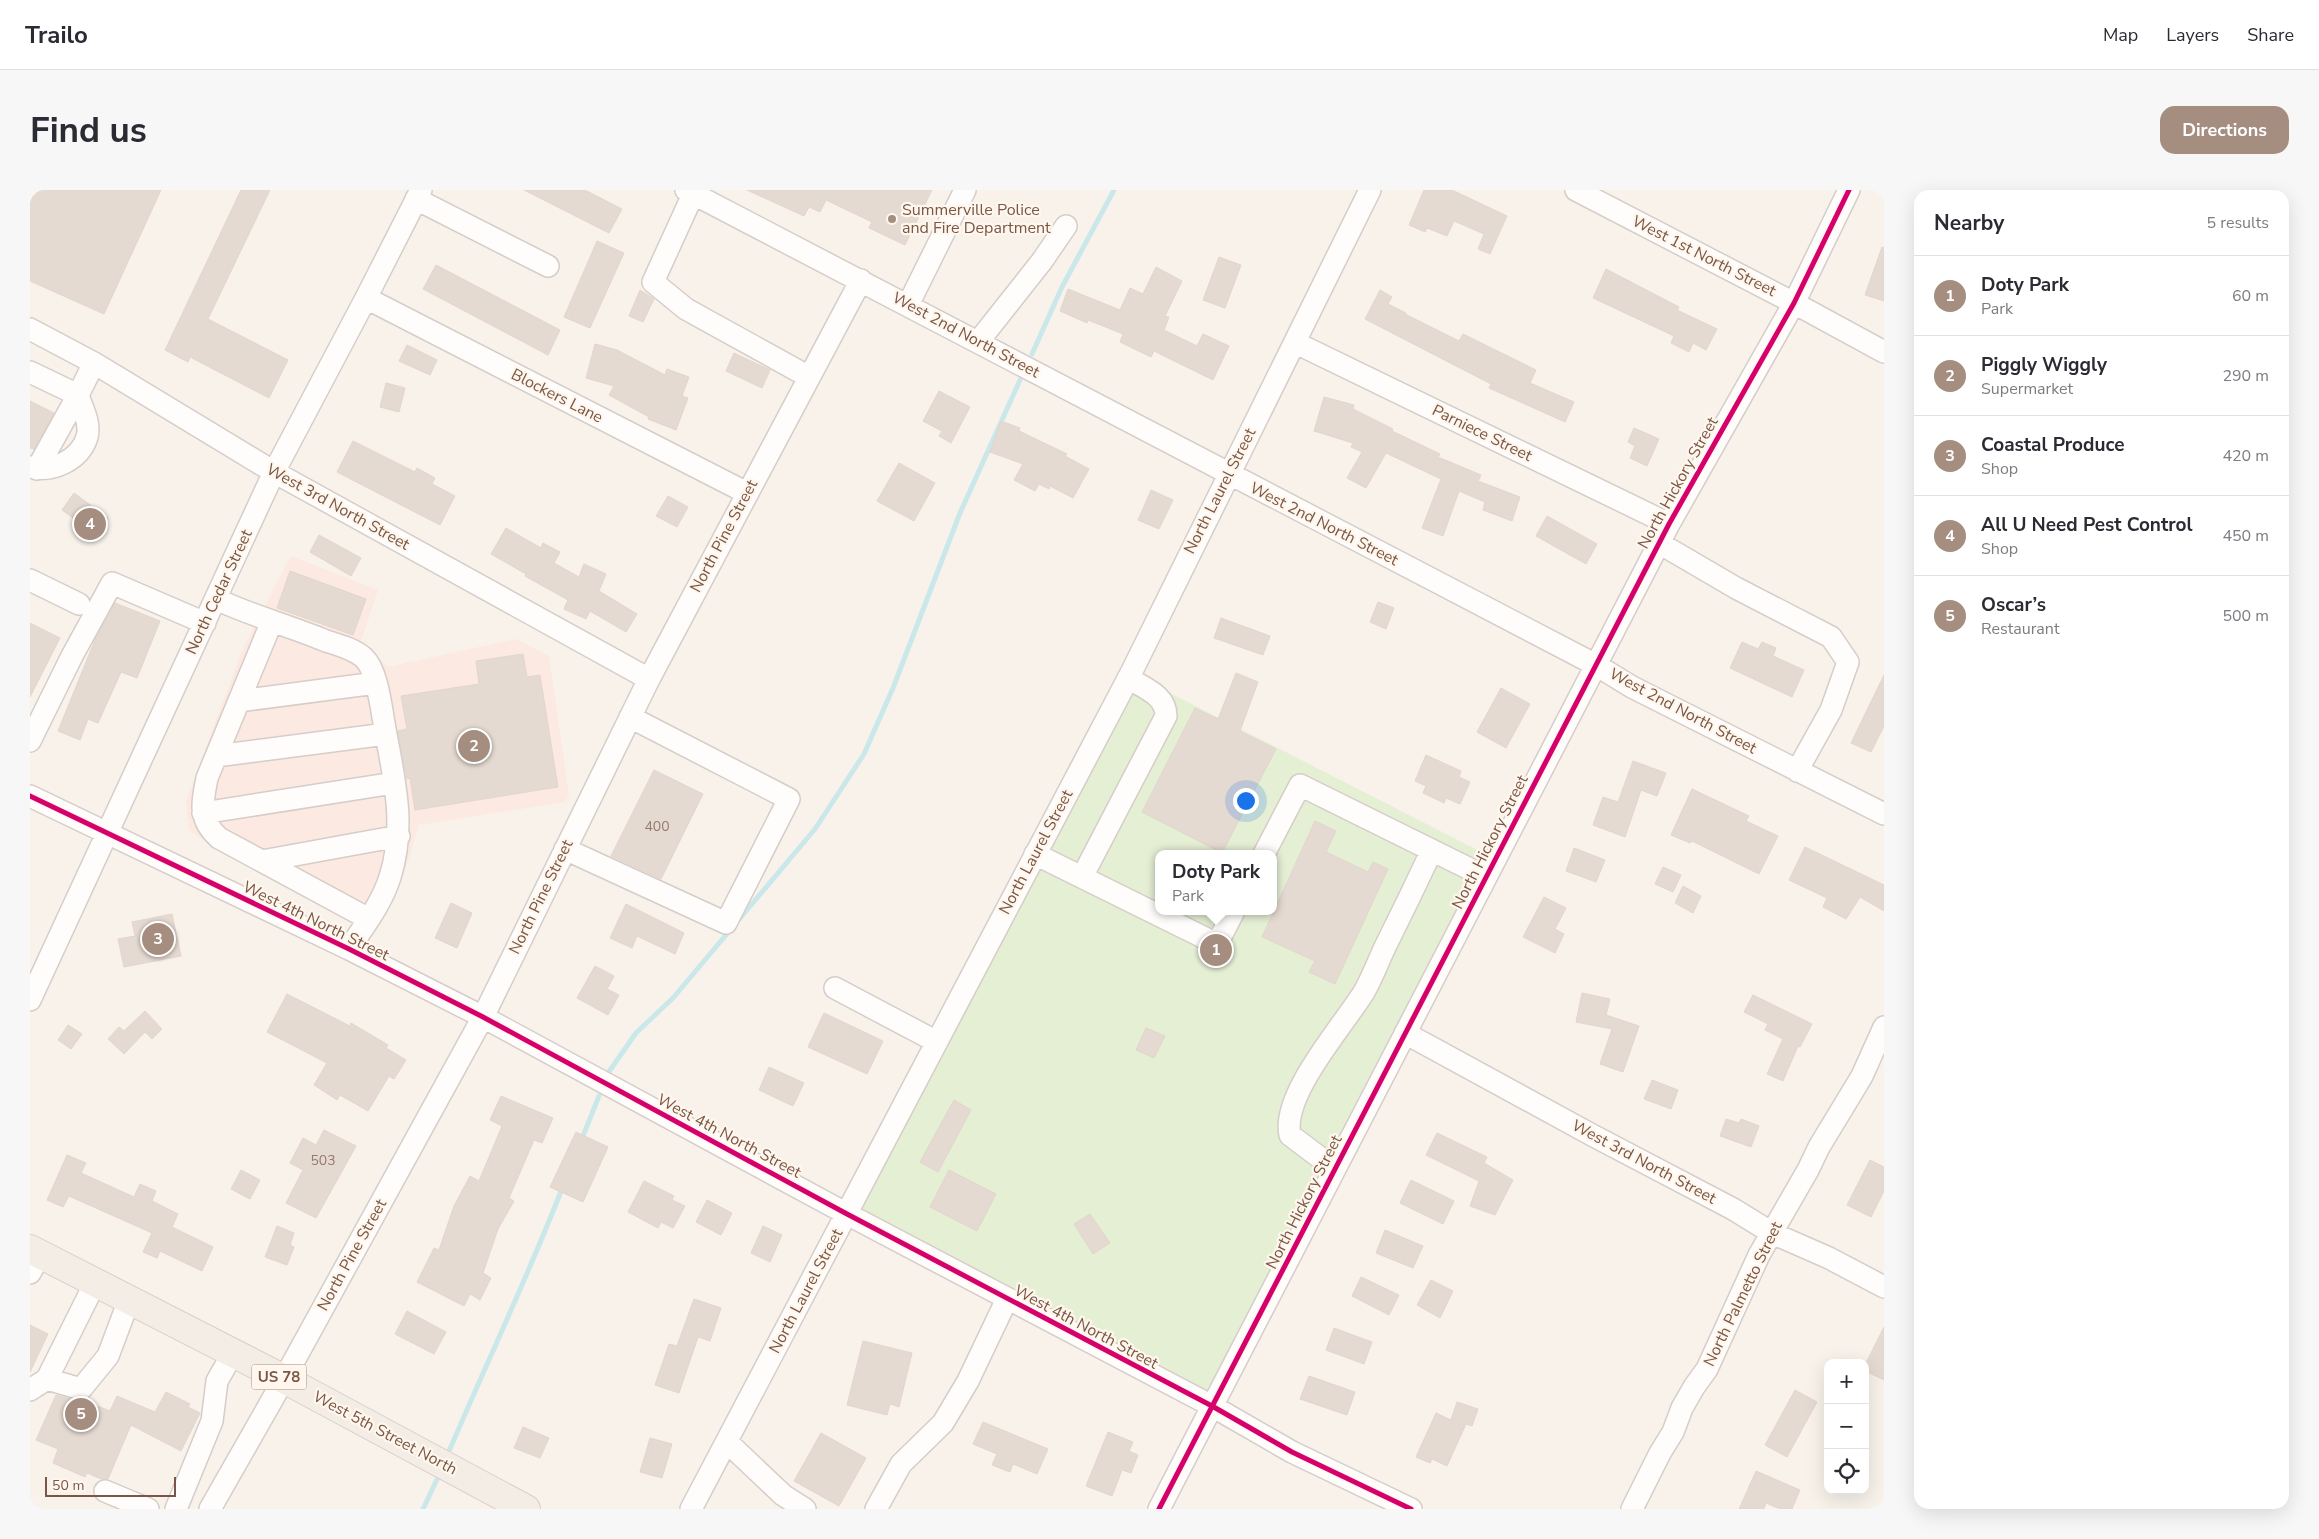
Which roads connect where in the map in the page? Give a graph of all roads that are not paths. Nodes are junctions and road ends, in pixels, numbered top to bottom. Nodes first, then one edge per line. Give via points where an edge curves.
1 (964, 190) edge
2 (1370, 190) edge
3 (1576, 190) edge
4 (1849, 190) edge
5 (691, 191) edge
6 (418, 195) edge
7 (1066, 226) dead end
8 (548, 266) dead end
9 (861, 280) junction
10 (366, 298) junction
11 (1794, 303) junction
12 (908, 305) junction
13 (32, 334) edge
14 (978, 342) junction
15 (1296, 343) junction
16 (1884, 352) edge
17 (94, 363) junction
18 (30, 372) edge
19 (809, 377) junction
20 (78, 395) junction
21 (34, 468) edge
22 (274, 472) junction
23 (1228, 474) junction
24 (747, 493) junction
25 (1669, 524) junction
26 (1659, 543) junction
27 (30, 580) edge
28 (216, 599) junction
29 (79, 604) dead end
30 (272, 621) junction
31 (205, 623) junction
32 (1596, 665) junction
33 (1128, 678) junction
34 (649, 679) junction
35 (376, 683) junction
36 (239, 700) junction
37 (630, 717) junction
38 (386, 734) junction
39 (30, 741) edge
40 (216, 756) junction
41 (1797, 771) junction
42 (394, 783) junction
43 (30, 796) edge
44 (203, 813) junction
45 (1884, 814) edge
46 (106, 834) junction
47 (399, 836) junction
48 (566, 849) junction
49 (1266, 850) edge
50 (1432, 850) junction
51 (1035, 854) junction
52 (262, 861) junction
53 (1082, 877) junction
54 (1486, 877) junction
55 (1155, 914) edge
56 (1158, 915) edge
57 (1232, 915) edge
58 (369, 919) junction
59 (349, 949) junction
60 (835, 988) dead end
61 (31, 994) edge
62 (483, 1017) junction
63 (1884, 1027) edge
64 (1405, 1033) junction
65 (937, 1042) junction
66 (1335, 1169) junction
67 (847, 1214) junction
68 (1772, 1233) junction
69 (33, 1259) edge
70 (95, 1283) junction
71 (1884, 1287) edge
72 (1007, 1299) junction
73 (129, 1300) junction
74 (232, 1353) junction
75 (284, 1379) junction
76 (39, 1385) edge
77 (1212, 1406) junction
78 (727, 1442) junction
79 (105, 1491) dead end
80 (148, 1509) edge
81 (176, 1509) edge
82 (210, 1509) edge
83 (526, 1509) edge
84 (692, 1509) edge
85 (805, 1509) edge
86 (876, 1509) edge
87 (1159, 1509) edge
88 (1410, 1509) edge
89 (1632, 1509) edge

1 - 12 street
2 - 15 street, North Laurel Street
3 - 11 street, West 1st North Street
4 - 11 street, North Hickory Street
5 - 9 street, West 2nd North Street
5 - 19 street via 653,282 686,310
6 - 8 street
6 - 10 street, North Cedar Street
7 - 14 street
9 - 12 street, West 2nd North Street
9 - 19 street, North Pine Street
10 - 22 street, North Cedar Street
10 - 24 street, Blockers Lane
11 - 16 street, West 1st North Street
11 - 25 street, North Hickory Street
12 - 14 street, West 2nd North Street
13 - 17 street, West 3rd North Street
14 - 23 street, West 2nd North Street
15 - 23 street, North Laurel Street
15 - 25 street, Parniece Street
17 - 20 street
17 - 22 street, West 3rd North Street
18 - 20 street
19 - 24 street, North Pine Street
20 - 21 street
20 - 21 street via 87,420 87,436 80,448 59,466
22 - 28 street, North Cedar Street
22 - 34 street, West 3rd North Street
23 - 32 street, West 2nd North Street
23 - 33 street, North Laurel Street
24 - 34 street, North Pine Street
25 - 26 street, North Hickory Street
26 - 32 street, North Hickory Street
26 - 41 street via 1736,588 1831,637 1848,662 1831,710
27 - 29 street
28 - 30 street
28 - 31 street, North Cedar Street
30 - 35 street via 352,651 365,659 373,670
30 - 36 street
31 - 39 street via 112,583
31 - 46 street, North Cedar Street
32 - 41 street, West 2nd North Street via 1632,687
32 - 54 street, North Hickory Street
33 - 51 street, North Laurel Street
33 - 53 street via 1161,698 1166,716
34 - 37 street, North Pine Street
35 - 36 street
35 - 38 street
36 - 40 street
37 - 48 street, North Pine Street
37 - 48 street via 789,800 726,923
38 - 40 street
38 - 42 street
40 - 44 street via 207,778
41 - 45 street, West 2nd North Street
42 - 44 street
42 - 47 street via 400,814
43 - 46 street, West 4th North Street
44 - 52 street via 208,828 219,838
46 - 59 street, West 4th North Street
46 - 61 street, North Cedar Street
47 - 52 street
47 - 58 street via 390,878
48 - 62 street, North Pine Street
49 - 50 street via 1300,785
50 - 54 street
50 - 66 street via 1364,992 1337,1028 1290,1110 1290,1135
51 - 53 street
51 - 65 street, North Laurel Street
52 - 58 street
53 - 55 street
54 - 64 street, North Hickory Street
56 - 57 street via 1216,944
58 - 59 street
59 - 62 street, West 4th North Street
60 - 65 street
62 - 67 street, West 4th North Street
62 - 75 street, North Pine Street
63 - 68 street, North Palmetto Street via 1862,1076
64 - 66 street, North Hickory Street
64 - 68 street, West 3rd North Street
65 - 67 street, North Laurel Street
66 - 77 street, North Hickory Street
67 - 72 street, West 4th North Street
67 - 78 street, North Laurel Street
68 - 71 street, West 3rd North Street
68 - 89 street, North Palmetto Street via 1707,1369 1682,1408 1673,1432
69 - 70 main road, West 5th Street North / US 78
70 - 73 main road, West 5th Street North / US 78
70 - 76 street
72 - 77 street, West 4th North Street
72 - 86 street via 943,1423 901,1464
73 - 74 main road, West 5th Street North / US 78
73 - 76 street via 108,1356 81,1388
74 - 75 main road, West 5th Street North / US 78
74 - 81 street via 217,1381 212,1421
75 - 82 street, North Pine Street
75 - 83 main road, West 5th Street North / US 78
77 - 87 street, North Hickory Street
77 - 88 street, West 4th North Street via 1292,1452
78 - 84 street, North Laurel Street
78 - 85 street via 783,1496
79 - 80 street

